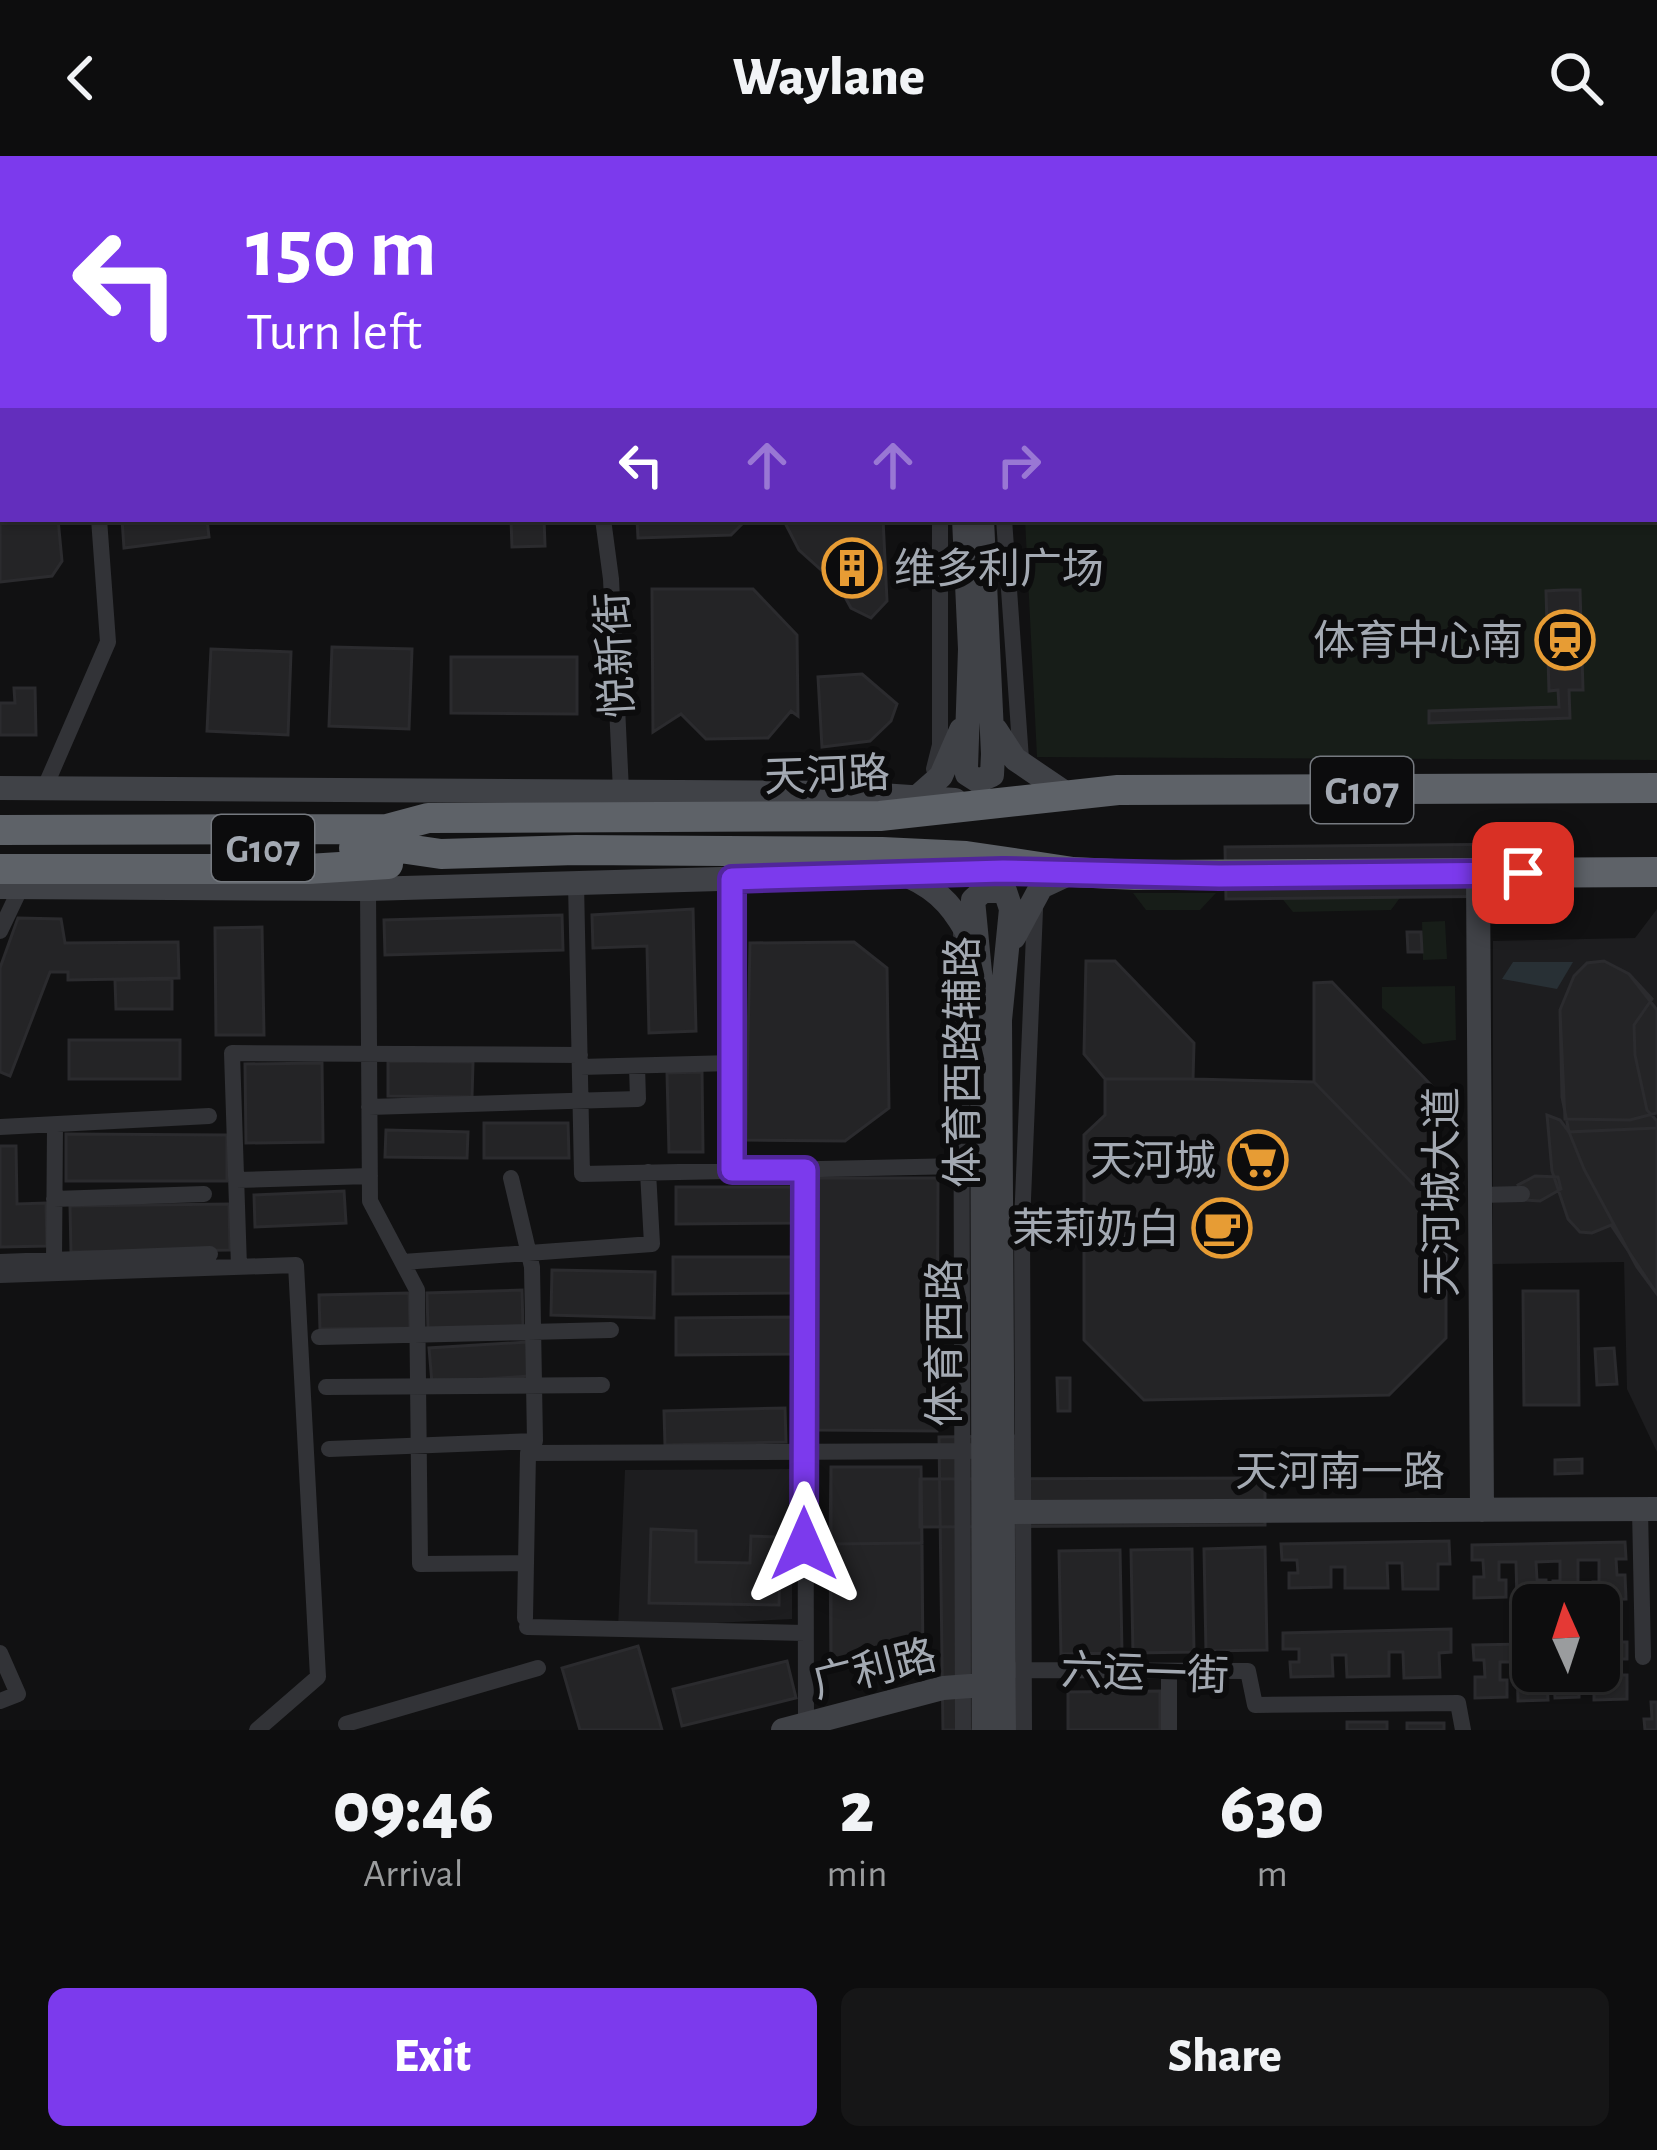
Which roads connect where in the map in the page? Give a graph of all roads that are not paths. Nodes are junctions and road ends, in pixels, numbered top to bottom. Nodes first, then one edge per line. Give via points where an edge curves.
1 (99, 522) edge
2 (603, 522) edge
3 (940, 522) edge
4 (964, 522) edge
5 (982, 522) edge
6 (1004, 522) edge
7 (968, 705) junction
8 (992, 716) junction
9 (1022, 766) junction
10 (45, 787) junction
11 (0, 788) edge
12 (1657, 788) edge
13 (622, 791) junction
14 (1068, 795) junction
15 (921, 796) junction
16 (999, 805) junction
17 (0, 812) edge
18 (880, 816) junction
19 (428, 818) junction
20 (0, 830) edge
21 (84, 839) junction
22 (0, 848) edge
23 (441, 854) junction
24 (1073, 872) junction
25 (1657, 872) edge
26 (1478, 874) junction
27 (905, 875) junction
28 (368, 878) junction
29 (732, 879) junction
30 (7, 881) edge
31 (576, 883) junction
32 (967, 910) junction
33 (0, 931) edge
34 (992, 958) junction
35 (1000, 1055) junction
36 (1030, 1057) junction
37 (580, 1061) junction
38 (732, 1063) junction
39 (637, 1066) junction
40 (580, 1101) junction
41 (369, 1107) junction
42 (209, 1116) dead end
43 (55, 1125) junction
44 (0, 1126) edge
45 (961, 1166) junction
46 (732, 1170) junction
47 (805, 1170) junction
48 (648, 1172) junction
49 (370, 1176) junction
50 (511, 1178) dead end
51 (236, 1180) junction
52 (205, 1194) dead end
53 (1522, 1194) dead end
54 (1480, 1195) junction
55 (54, 1199) junction
56 (210, 1254) dead end
57 (54, 1261) junction
58 (0, 1262) edge
59 (403, 1262) junction
60 (239, 1267) junction
61 (0, 1275) edge
62 (611, 1330) dead end
63 (319, 1337) dead end
64 (602, 1385) dead end
65 (326, 1387) dead end
66 (329, 1449) dead end
67 (973, 1451) junction
68 (803, 1454) junction
69 (1648, 1509) edge
70 (1482, 1510) junction
71 (1013, 1512) junction
72 (526, 1563) junction
73 (805, 1634) junction
74 (0, 1654) edge
75 (1643, 1657) dead end
76 (538, 1668) dead end
77 (1169, 1671) junction
78 (993, 1678) junction
79 (0, 1700) edge
80 (346, 1724) dead end
81 (794, 1727) edge
82 (257, 1730) edge
83 (962, 1730) edge
84 (984, 1730) edge
85 (1004, 1730) edge
86 (1024, 1730) edge
87 (1169, 1730) edge
88 (1463, 1730) edge

1 - 10 street via 108,642
2 - 13 street, 悦新街
3 - 15 street via 940,745
4 - 7 main road
5 - 8 main road
6 - 9 street
7 - 8 main road via 966,768 979,781 992,775
7 - 15 main road via 949,763
8 - 9 main road
9 - 14 main road
10 - 11 main road
10 - 13 main road
12 - 14 highway, 天河路 / G107
13 - 15 main road
14 - 16 highway, 天河路 / G107
15 - 16 main road
15 - 18 main road
16 - 18 highway, 天河路 / G107
17 - 19 highway
18 - 19 highway, 天河路 / G107
19 - 21 highway, 天河路 / G107 via 387,829
20 - 21 highway, 天河路 / G107
21 - 22 highway, 天河路 / G107
21 - 23 highway, 天河路 / G107
23 - 24 highway, 天河路 / G107 via 882,852
23 - 28 highway
24 - 26 highway, 天河路 / G107
24 - 27 main road
24 - 34 main road via 1030,901
24 - 36 street via 1035,910
25 - 26 highway, 天河路 / G107
26 - 54 main road, 天河城大道
27 - 29 main road
27 - 32 main road
28 - 30 highway
28 - 31 main road
28 - 41 street
29 - 31 main road
29 - 38 street
30 - 33 street
31 - 37 street
32 - 34 main road
32 - 34 main road via 989,890 1009,896
32 - 45 street, 体育西路辅路
34 - 35 main road, 体育西路
34 - 67 main road, 体育西路
35 - 36 street
35 - 71 main road, 体育西路
36 - 71 street
37 - 39 street
37 - 40 street
37 - 51 street via 232,1053
38 - 39 street
38 - 46 street
39 - 40 street via 638,1100
40 - 41 street
40 - 48 street via 582,1174
41 - 49 street
42 - 43 street
43 - 44 street
43 - 55 street
45 - 47 street
45 - 67 street, 体育西路辅路
46 - 47 street
46 - 48 street
47 - 68 street
48 - 59 street via 652,1244
49 - 51 street
49 - 59 street via 370,1201
50 - 66 street via 532,1267 535,1441
51 - 60 street
52 - 55 street
53 - 54 street
54 - 70 main road, 天河城大道
55 - 57 street
56 - 57 street
57 - 58 street
59 - 72 street via 418,1290 420,1564
60 - 61 street
60 - 82 street via 296,1265 318,1677
62 - 63 street
64 - 65 street
67 - 68 street
67 - 78 main road, 体育西路
68 - 72 street via 528,1454
68 - 73 street
69 - 70 main road, 天河南一路
69 - 75 street
70 - 71 main road, 天河南一路
71 - 78 main road, 体育西路
72 - 73 street via 526,1622
73 - 81 street
74 - 79 street via 18,1694
76 - 80 street
77 - 78 street, 六运一街
77 - 87 street
77 - 88 street, 六运一街 via 1248,1672 1255,1705 1458,1703
78 - 81 main road, 广利路
78 - 83 street
78 - 84 main road, 体育西路
78 - 85 main road, 体育西路
78 - 86 street

